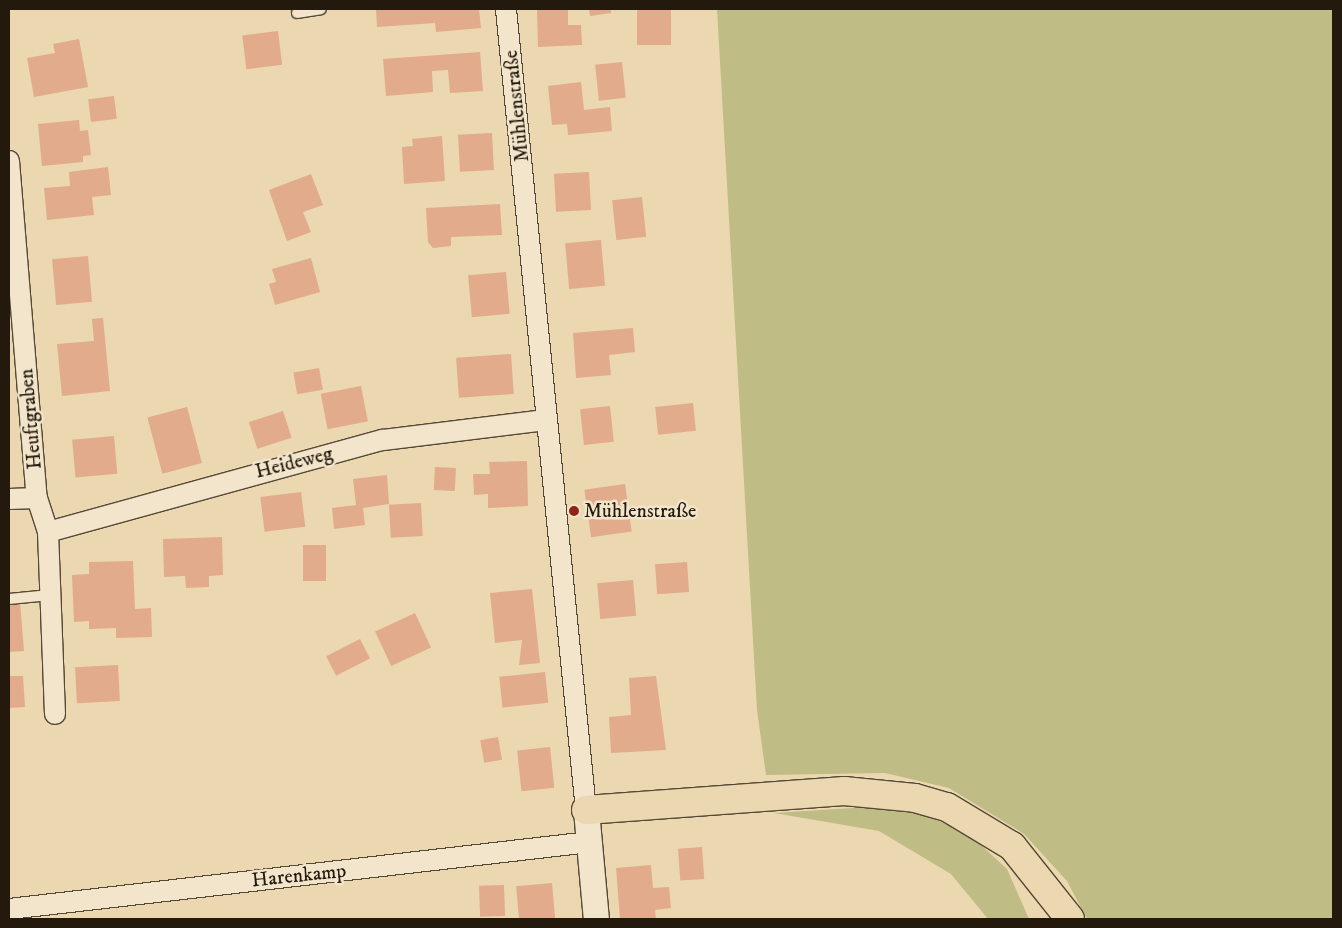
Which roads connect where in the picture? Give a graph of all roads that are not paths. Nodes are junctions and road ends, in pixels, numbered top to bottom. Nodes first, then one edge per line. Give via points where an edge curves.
1 (321, 9) edge
2 (506, 9) edge
3 (297, 13) dead end
4 (9, 162) edge
5 (13, 260) edge
6 (546, 420) junction
7 (37, 498) junction
8 (9, 499) edge
9 (48, 532) junction
10 (50, 595) junction
11 (9, 600) edge
12 (55, 714) dead end
13 (586, 810) junction
14 (590, 842) junction
15 (1045, 887) junction
16 (9, 909) edge
17 (596, 919) edge
18 (1054, 919) edge
19 (1070, 919) edge

1 - 3 lane
2 - 6 street, Mühlenstraße
4 - 5 street, Heuftgraben
5 - 7 street, Heuftgraben
6 - 9 street, Heideweg via 383,440
6 - 13 street, Mühlenstraße
7 - 8 street, Heuftgraben
7 - 9 street, Heuftgraben
9 - 10 street, Heuftgraben
10 - 11 lane
10 - 12 street, Heuftgraben
13 - 14 street, Mühlenstraße
13 - 15 highway via 798,793 854,791 915,798 947,807 982,825 1012,846
14 - 16 street, Harenkamp
14 - 17 street, Mühlenstraße
15 - 18 highway
15 - 19 highway

